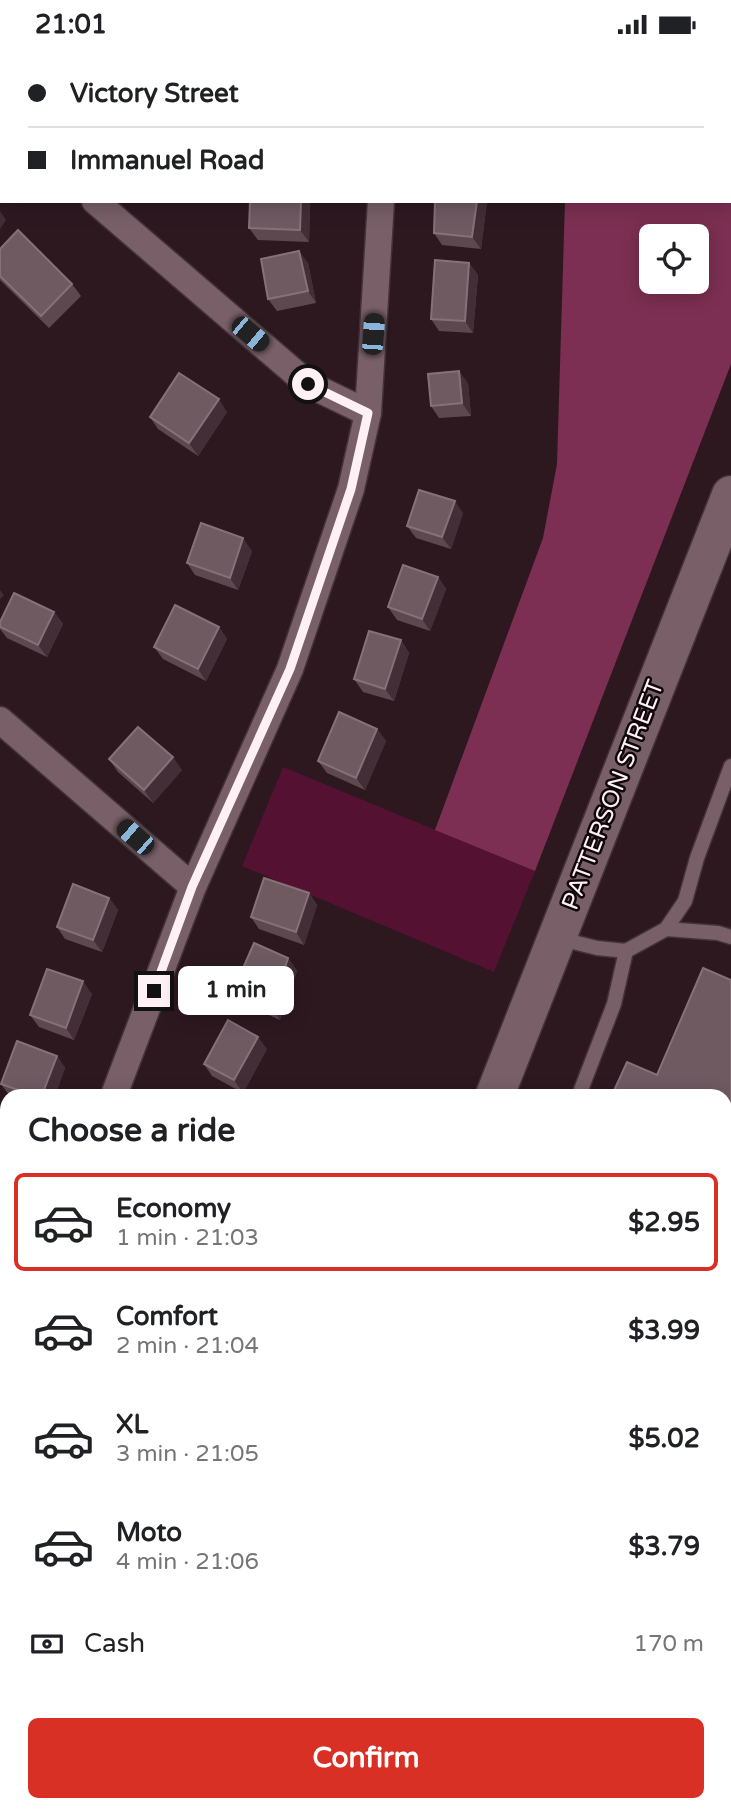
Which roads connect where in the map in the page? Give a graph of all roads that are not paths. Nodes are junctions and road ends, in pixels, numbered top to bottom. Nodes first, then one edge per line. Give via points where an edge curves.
1 (97, 203) edge
2 (382, 203) edge
3 (368, 413) junction
4 (731, 495) edge
5 (0, 720) edge
6 (731, 765) edge
7 (192, 887) junction
8 (666, 929) junction
9 (731, 937) edge
10 (557, 938) junction
11 (626, 951) junction
12 (116, 1089) edge
13 (497, 1089) edge
14 (581, 1089) edge

1 - 3 street via 308,384
2 - 3 street
3 - 7 street via 351,489 290,669
4 - 10 main road, PATTERSON STREET
5 - 7 street
6 - 8 lane via 685,901
7 - 12 street
8 - 9 lane
8 - 11 lane
10 - 11 lane
10 - 13 main road, PATTERSON STREET
11 - 14 lane via 614,1004

